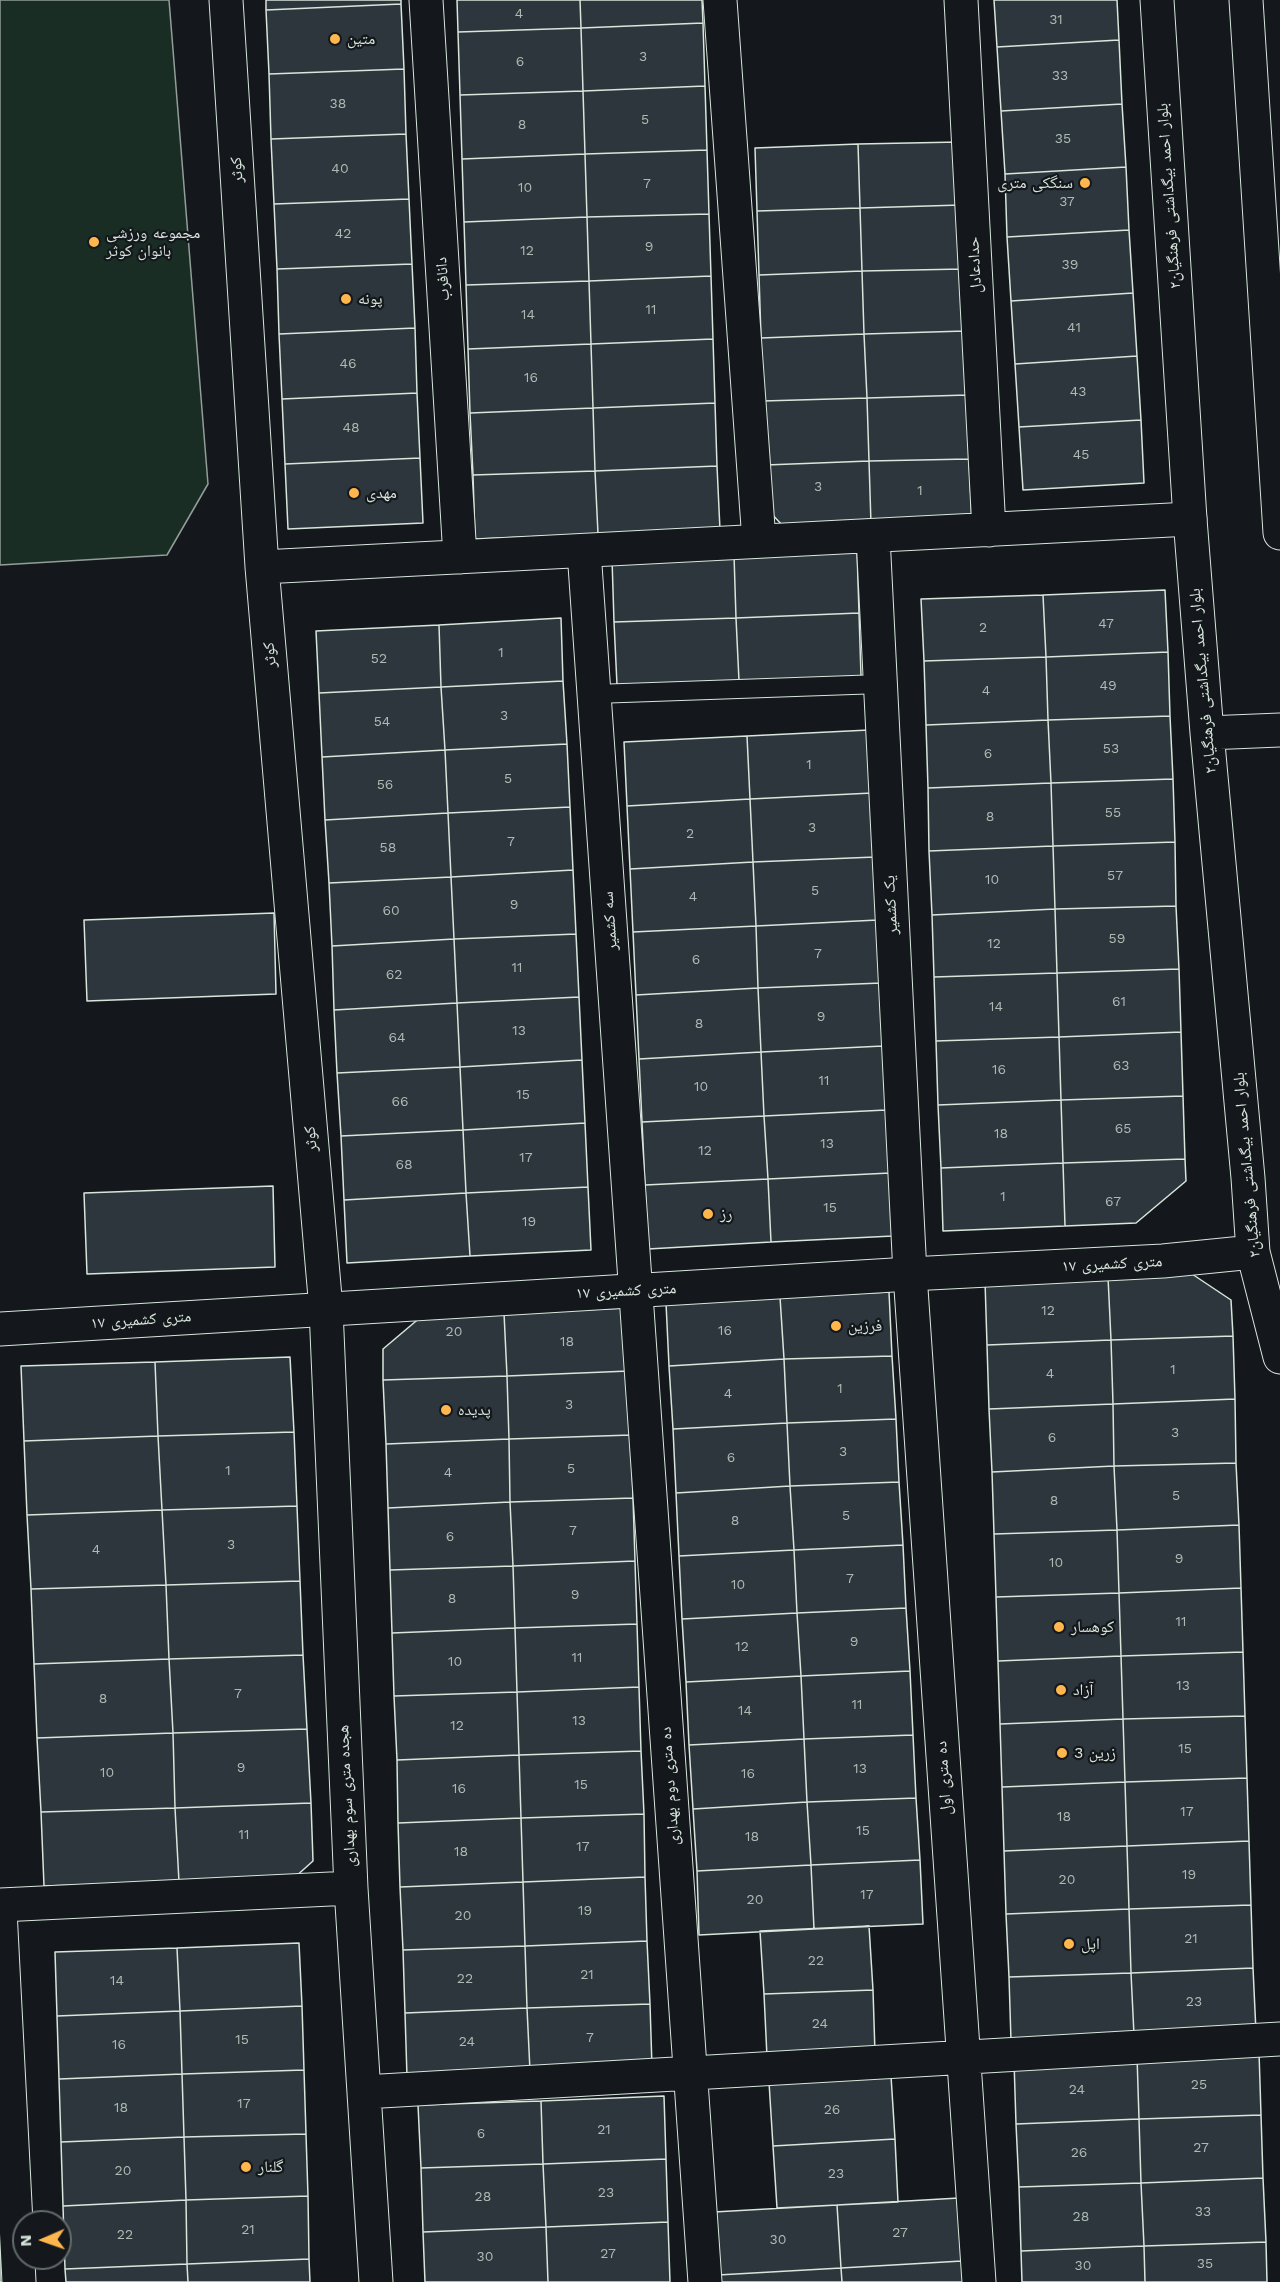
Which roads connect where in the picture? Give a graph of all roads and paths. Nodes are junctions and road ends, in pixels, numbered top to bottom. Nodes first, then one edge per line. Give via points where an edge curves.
1 (226, 0) edge
2 (426, 0) edge
3 (720, 0) edge
4 (961, 0) edge
5 (1157, 0) edge
6 (1246, 0) edge
7 (1276, 426) edge
8 (1190, 519) junction
9 (990, 530) junction
10 (1280, 533) edge
11 (873, 536) junction
12 (759, 541) junction
13 (584, 551) junction
14 (460, 557) junction
15 (262, 567) junction
16 (880, 684) junction
17 (595, 694) junction
18 (1280, 730) edge
19 (1207, 733) junction
20 (1253, 1252) junction
21 (910, 1274) junction
22 (636, 1291) junction
23 (326, 1309) junction
24 (0, 1329) edge
25 (1280, 1357) edge
26 (351, 1888) junction
27 (0, 1905) edge
28 (0, 1910) edge
29 (1280, 2039) edge
30 (964, 2058) junction
31 (690, 2073) junction
32 (364, 2092) junction
33 (19, 2282) edge
34 (376, 2282) edge
35 (705, 2282) edge
36 (979, 2282) edge

1 - 15 street, کوثر
2 - 14 street, دانافرب
3 - 12 street
4 - 9 street, حدادعادل
5 - 8 street, بلوار احمد بیگداشتی فرهنگیان۲
6 - 7 street
7 - 10 street
8 - 9 street
8 - 19 street, بلوار احمد بیگداشتی فرهنگیان۲
9 - 11 street
11 - 12 street
11 - 16 street, یک کشمیر
12 - 13 street
13 - 14 street
13 - 17 street, سه کشمیر
14 - 15 street
15 - 23 street, کوثر
16 - 17 lane
16 - 21 street, یک کشمیر
17 - 22 street, سه کشمیر
18 - 19 street
19 - 20 street, بلوار احمد بیگداشتی فرهنگیان۲
20 - 21 street, ۱۷ متری کشمیری via 1163,1261
20 - 25 street, بلوار احمد بیگداشتی فرهنگیان۲
21 - 22 street, ۱۷ متری کشمیری
21 - 30 street, ده متری اول
22 - 23 street, ۱۷ متری کشمیری
22 - 31 street, ده متری دوم بهداری
23 - 24 street, ۱۷ متری کشمیری
23 - 26 street, هجده متری سوم بهداری
26 - 27 street
26 - 32 street, هجده متری سوم بهداری
28 - 33 street
29 - 30 street
30 - 31 street
30 - 36 street, ده متری اول
31 - 32 street
31 - 35 street, ده متری دوم بهداری
32 - 34 street, هجده متری سوم بهداری

